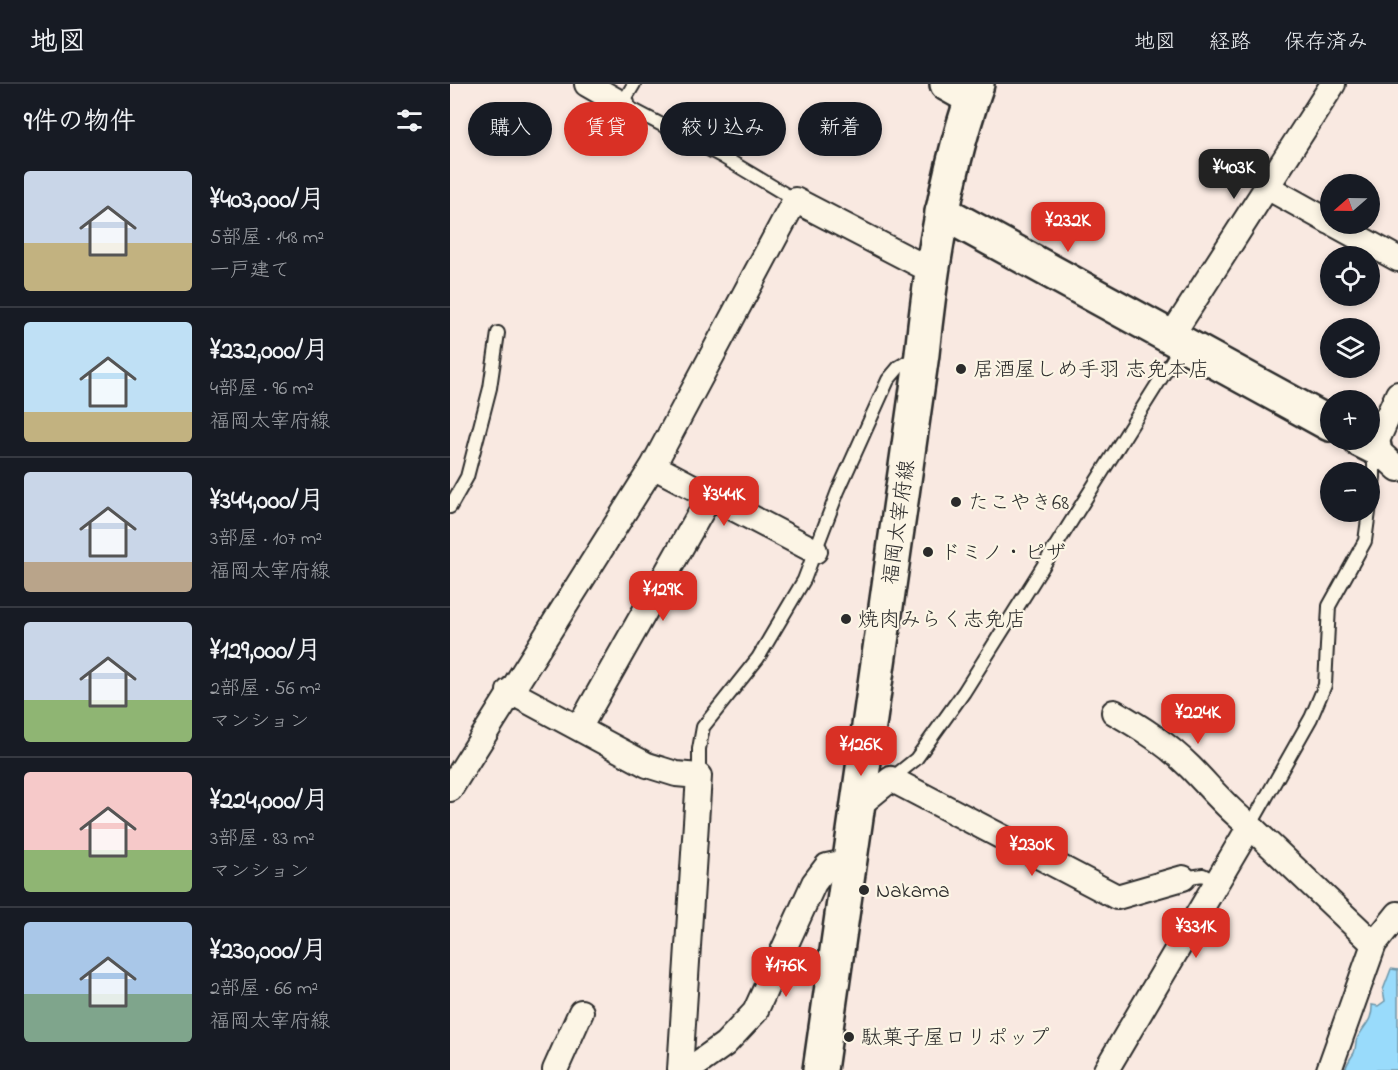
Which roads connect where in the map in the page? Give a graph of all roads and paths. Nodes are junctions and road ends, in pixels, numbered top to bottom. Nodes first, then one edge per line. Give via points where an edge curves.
1 (587, 84) edge
2 (1333, 84) edge
3 (965, 89) edge
4 (628, 94) edge
5 (1267, 187) junction
6 (795, 200) junction
7 (942, 212) junction
8 (1320, 216) edge
9 (1352, 234) edge
10 (1398, 259) edge
11 (930, 270) junction
12 (498, 333) dead end
13 (1177, 342) junction
14 (922, 354) junction
15 (1398, 394) edge
16 (1320, 419) edge
17 (1380, 422) edge
18 (1375, 450) edge
19 (653, 466) junction
20 (1398, 469) edge
21 (710, 496) junction
22 (450, 507) edge
23 (1367, 522) edge
24 (815, 551) junction
25 (509, 691) junction
26 (1114, 712) dead end
27 (579, 728) junction
28 (699, 776) junction
29 (891, 779) junction
30 (450, 789) edge
31 (858, 806) junction
32 (1250, 826) junction
33 (850, 861) junction
34 (1183, 878) joint
35 (1217, 883) junction
36 (1398, 914) edge
37 (1374, 944) junction
38 (581, 1012) dead end
39 (680, 1068) edge
40 (555, 1070) edge
41 (820, 1070) edge
42 (1106, 1070) edge
43 (1329, 1070) edge

1 - 4 street
2 - 5 street
3 - 7 main road, 福岡太宰府線
4 - 6 lane via 723,158
5 - 8 street
5 - 13 street
6 - 11 street
6 - 19 street
7 - 11 main road, 福岡太宰府線
7 - 13 main road
9 - 10 street
11 - 14 main road, 福岡太宰府線
12 - 22 lane via 490,388 466,477
13 - 16 main road
13 - 29 lane via 964,693 916,759
14 - 24 lane via 899,367 888,380
14 - 31 main road, 福岡太宰府線
15 - 17 street
18 - 20 street
19 - 21 street
19 - 25 street
21 - 24 street
21 - 27 street
23 - 32 lane via 1365,541 1329,606 1325,685 1311,718
24 - 28 lane via 804,580 758,658 703,727
25 - 27 street
25 - 30 street
26 - 32 street via 1155,735 1190,766 1233,814
27 - 28 street via 647,765
28 - 39 street
29 - 31 street
29 - 34 street via 1117,897
31 - 33 main road, 福岡太宰府線
32 - 35 street
32 - 37 street
33 - 39 street via 827,866 814,884 755,1012 725,1044 697,1064
33 - 41 main road, 福岡太宰府線
34 - 35 lane via 1203,875
35 - 42 street
36 - 37 street
37 - 43 street
38 - 40 street

